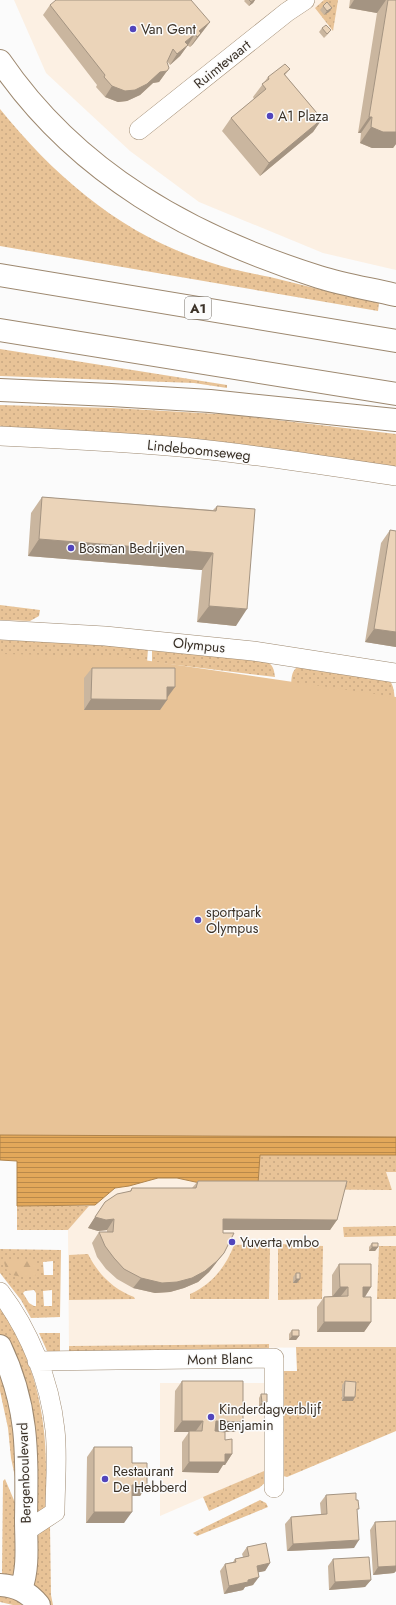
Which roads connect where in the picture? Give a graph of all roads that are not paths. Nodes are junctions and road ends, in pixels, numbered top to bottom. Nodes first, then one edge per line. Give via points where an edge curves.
1 (305, 0) edge
2 (0, 61) edge
3 (139, 130) dead end
4 (0, 275) edge
5 (396, 295) edge
6 (0, 330) edge
7 (396, 341) edge
8 (0, 390) edge
9 (396, 394) edge
10 (396, 420) edge
11 (0, 436) edge
12 (396, 476) edge
13 (0, 630) edge
14 (396, 673) edge
15 (0, 1292) edge
16 (0, 1346) edge
17 (37, 1361) junction
18 (274, 1488) dead end
19 (26, 1531) junction
20 (0, 1585) edge
21 (21, 1589) junction
22 (39, 1605) edge

1 - 3 street, Ruimtevaart
2 - 5 main road via 38,110 66,139 105,172 145,200 208,234 252,253 320,278
4 - 7 main road, A1
6 - 9 main road
8 - 10 main road via 210,401
11 - 12 street, Lindeboomseweg via 191,448
13 - 14 street, Olympus via 105,636 253,651
15 - 17 street, Bergenboulevard via 23,1328
16 - 19 main road, Bergenboulevard via 16,1386 25,1428
17 - 18 street, Mont Blanc via 274,1358
17 - 19 street, Bergenboulevard via 50,1401 55,1430 55,1512
19 - 21 main road, Bergenboulevard via 25,1575
20 - 21 main road
21 - 22 main road

